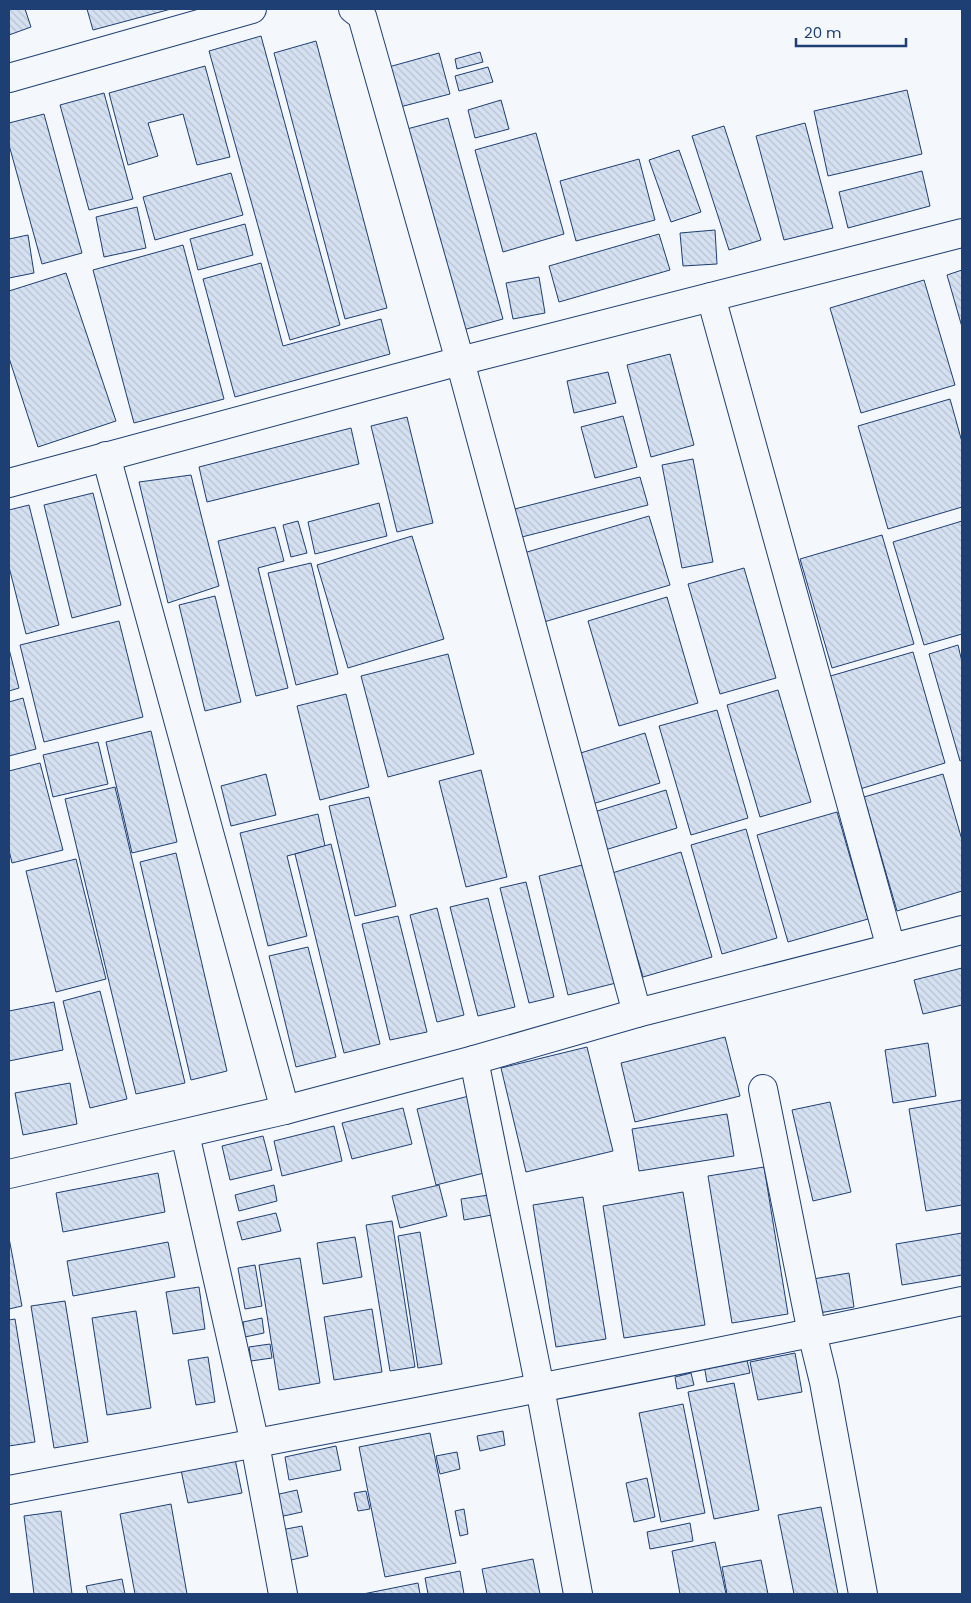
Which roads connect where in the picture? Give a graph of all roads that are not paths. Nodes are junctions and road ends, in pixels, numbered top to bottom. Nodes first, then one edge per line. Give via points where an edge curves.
1 (252, 9) edge
2 (353, 9) edge
3 (9, 78) edge
4 (962, 233) edge
5 (711, 298) junction
6 (460, 361) junction
7 (106, 456) junction
8 (9, 483) edge
9 (962, 930) edge
10 (891, 948) junction
11 (637, 1013) junction
12 (474, 1060) junction
13 (763, 1089) dead end
14 (285, 1110) junction
15 (185, 1134) junction
16 (9, 1174) edge
17 (962, 1301) edge
18 (812, 1333) junction
19 (540, 1388) junction
20 (255, 1444) junction
21 (9, 1490) edge
22 (282, 1594) edge
23 (578, 1594) edge
24 (863, 1594) edge

1 - 3 street
2 - 6 street via 362,16
4 - 5 street
5 - 6 street
5 - 10 street
6 - 7 street
6 - 11 street
7 - 8 street
7 - 14 street
9 - 10 street
10 - 11 street
11 - 12 street
12 - 14 street
12 - 19 street
13 - 18 street
14 - 15 street
15 - 16 street
15 - 20 street
17 - 18 street
18 - 19 street
18 - 24 street
19 - 20 street
19 - 23 street
20 - 21 street
20 - 22 street

